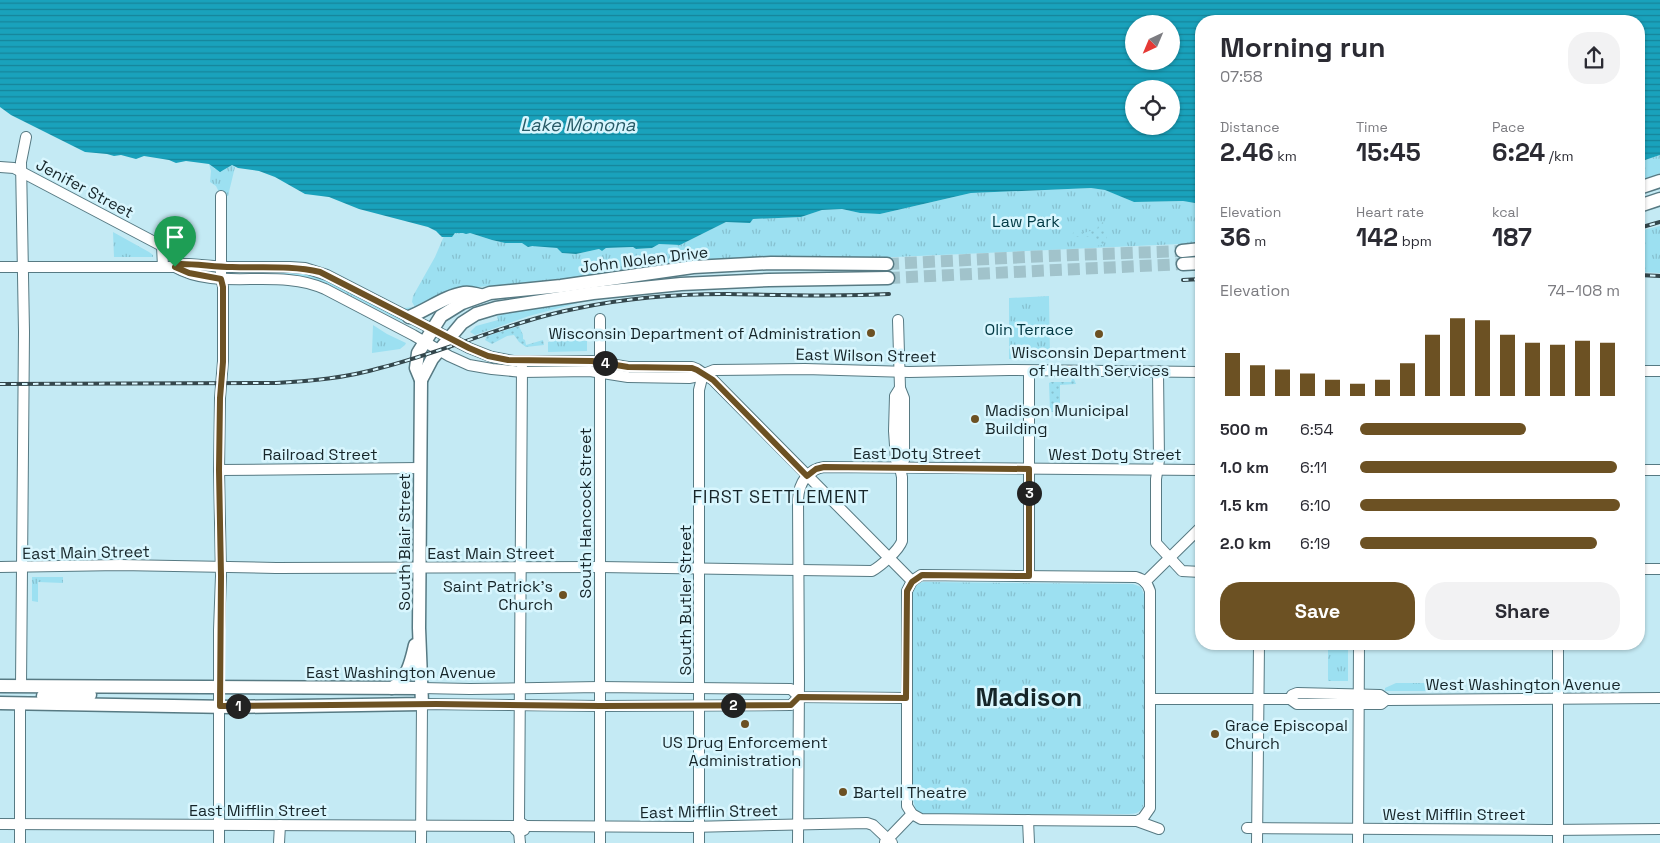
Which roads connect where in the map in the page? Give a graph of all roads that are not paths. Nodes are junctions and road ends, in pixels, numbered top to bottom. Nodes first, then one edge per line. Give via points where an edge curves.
1 (26, 137) dead end
2 (0, 167) edge
3 (22, 172) junction
4 (1660, 181) edge
5 (1645, 186) edge
6 (221, 196) dead end
7 (1660, 199) edge
8 (1645, 204) edge
9 (1660, 208) edge
10 (1645, 213) edge
11 (1195, 252) edge
12 (1195, 261) edge
13 (887, 264) tunnel mouth
14 (23, 266) junction
15 (0, 267) edge
16 (163, 267) junction
17 (175, 267) junction
18 (221, 267) junction
19 (888, 278) tunnel mouth
20 (221, 279) junction
21 (483, 295) junction
22 (409, 318) junction
23 (600, 319) dead end
24 (898, 320) dead end
25 (432, 329) junction
26 (450, 338) junction
27 (424, 342) junction
28 (439, 350) junction
29 (522, 361) junction
30 (600, 367) junction
31 (899, 371) junction
32 (1029, 371) junction
33 (1158, 371) junction
34 (1645, 371) edge
35 (1660, 371) edge
36 (522, 372) junction
37 (1195, 372) edge
38 (703, 374) junction
39 (421, 380) junction
40 (420, 468) junction
41 (900, 468) junction
42 (1029, 469) junction
43 (1158, 469) junction
44 (219, 470) junction
45 (1195, 470) edge
46 (1645, 470) edge
47 (1660, 470) edge
48 (807, 476) junction
49 (1195, 533) edge
50 (888, 557) junction
51 (1170, 558) junction
52 (0, 567) edge
53 (220, 567) junction
54 (520, 567) junction
55 (600, 567) junction
56 (22, 568) junction
57 (420, 568) junction
58 (700, 568) junction
59 (1645, 568) edge
60 (1660, 569) edge
61 (799, 571) junction
62 (1195, 572) edge
63 (1029, 576) junction
64 (912, 582) junction
65 (1146, 582) junction
66 (419, 628) junction
67 (1259, 650) edge
68 (1359, 650) edge
69 (1558, 650) edge
70 (0, 686) edge
71 (22, 686) junction
72 (152, 687) junction
73 (220, 687) junction
74 (599, 687) junction
75 (392, 688) junction
76 (421, 688) junction
77 (520, 688) junction
78 (700, 688) junction
79 (799, 697) junction
80 (0, 698) edge
81 (906, 698) junction
82 (1259, 698) junction
83 (1558, 698) junction
84 (1660, 698) edge
85 (1150, 699) junction
86 (1359, 699) junction
87 (0, 704) edge
88 (20, 704) junction
89 (422, 704) junction
90 (520, 705) junction
91 (220, 706) junction
92 (600, 706) junction
93 (700, 706) junction
94 (1150, 808) junction
95 (912, 814) junction
96 (1028, 820) junction
97 (1137, 821) junction
98 (0, 824) edge
99 (20, 824) junction
100 (798, 824) junction
101 (220, 826) junction
102 (280, 826) junction
103 (421, 826) junction
104 (600, 826) junction
105 (699, 827) junction
106 (1252, 828) junction
107 (1357, 829) junction
108 (1660, 829) edge
109 (520, 830) edge
110 (1558, 830) junction
111 (888, 842) edge
112 (20, 843) edge
113 (220, 843) edge
114 (279, 843) edge
115 (421, 843) edge
116 (600, 843) edge
117 (699, 843) edge
118 (798, 843) edge
119 (1029, 843) edge
120 (1257, 843) edge
121 (1358, 843) edge
122 (1558, 843) edge

1 - 3 street
2 - 3 street, Jenifer Street
3 - 14 street
3 - 16 street, Jenifer Street via 162,246
4 - 5 main road
6 - 18 street
7 - 8 main road
9 - 10 main road
11 - 12 main road via 1182,257
13 - 21 main road, John Nolen Drive via 771,263 693,267
14 - 15 street
14 - 16 street
14 - 56 street
16 - 17 street
17 - 18 street, East Wilson Street via 181,264
17 - 20 street, East Wilson Street
18 - 20 street
18 - 22 street, East Wilson Street via 290,267 320,272
19 - 26 main road, John Nolen Drive via 680,284 574,295 480,312 462,323
20 - 27 street, East Wilson Street via 286,279 310,284
20 - 44 street via 223,362
21 - 22 main road via 459,294
21 - 25 main road, John Nolen Drive via 446,312
22 - 25 street, East Wilson Street
23 - 30 street, South Hancock Street
24 - 31 street, East Main Street
25 - 26 street, East Wilson Street
25 - 27 main road, John Nolen Drive
26 - 28 main road, John Nolen Drive
26 - 29 street, East Wilson Street via 488,356
27 - 28 street, East Wilson Street
27 - 39 main road, South Blair Street via 416,366
28 - 36 street, East Wilson Street via 480,368
28 - 39 main road, South Blair Street
29 - 30 street, East Wilson Street
29 - 36 street
30 - 36 street, East Wilson Street via 590,371
30 - 38 street, East Wilson Street via 692,368
30 - 55 street, South Hancock Street
31 - 32 street, East Wilson Street
31 - 38 street, East Wilson Street via 805,368 714,370
31 - 41 street, East Main Street via 904,395 904,460
32 - 33 street, East Wilson Street
32 - 42 street
33 - 37 street, East Wilson Street
33 - 43 street
34 - 35 street
36 - 54 street
38 - 48 street via 713,380
38 - 58 street, South Butler Street via 699,390
39 - 40 main road, South Blair Street
40 - 44 street, Railroad Street
40 - 57 main road, South Blair Street
41 - 42 street, East Doty Street
41 - 48 street, East Doty Street via 822,467
41 - 50 street, East Main Street via 902,543
42 - 43 street, West Doty Street
42 - 63 street
43 - 45 street, West Doty Street
43 - 51 street via 1156,541
44 - 53 street
46 - 47 street
48 - 50 street
48 - 61 street via 798,494
49 - 51 street
50 - 61 street, East Main Street via 872,571
50 - 64 street
51 - 62 street via 1184,572
51 - 65 street
52 - 56 street, East Main Street
53 - 56 street, East Main Street via 120,565
53 - 57 street, East Main Street
53 - 73 street
54 - 55 street, East Main Street
54 - 57 street, East Main Street
54 - 77 street
55 - 58 street, East Main Street
55 - 74 street, South Hancock Street
56 - 71 street
57 - 66 main road, South Blair Street
58 - 61 street, East Main Street
58 - 78 street, South Butler Street
59 - 60 street
61 - 79 street
63 - 64 street via 922,575
63 - 65 street via 1136,577
64 - 81 street via 907,591
65 - 85 street via 1150,591
66 - 75 main road via 407,672
66 - 76 main road, South Blair Street
67 - 82 street
68 - 86 street
69 - 83 street
70 - 71 main road, East Washington Avenue
71 - 72 main road, East Washington Avenue
71 - 80 main road via 11,696
72 - 73 main road, East Washington Avenue
72 - 88 main road via 122,694 35,696
73 - 75 main road, East Washington Avenue
73 - 91 street
74 - 77 street, East Washington Avenue
74 - 78 street, East Washington Avenue
74 - 92 street, South Hancock Street
75 - 76 main road, East Washington Avenue
76 - 77 street, East Washington Avenue
76 - 89 main road, South Blair Street
77 - 90 street
78 - 79 street, East Washington Avenue via 791,689
78 - 93 street, South Butler Street
79 - 81 street, East Washington Avenue
79 - 93 street, East Washington Avenue via 791,705
79 - 100 street
81 - 95 street via 907,806
82 - 85 street, West Washington Avenue
82 - 86 street, West Washington Avenue via 1290,699 1297,693
82 - 106 street
83 - 84 street, West Washington Avenue
83 - 86 street, West Washington Avenue via 1386,700 1380,695
83 - 110 street
85 - 94 street
86 - 107 street
87 - 88 main road, East Washington Avenue
88 - 91 main road, East Washington Avenue
88 - 99 street
89 - 90 street, East Washington Avenue
89 - 91 main road, East Washington Avenue
89 - 103 street
90 - 92 street, East Washington Avenue
90 - 109 street
91 - 101 street
92 - 93 street, East Washington Avenue
92 - 104 street, South Hancock Street
93 - 105 street, South Butler Street
94 - 97 street
94 - 97 street via 1159,830
95 - 96 street via 921,820
95 - 111 street
96 - 97 street
96 - 119 street
98 - 99 street, East Mifflin Street
99 - 101 street, East Mifflin Street
99 - 112 street
100 - 105 street, East Mifflin Street
100 - 111 street, East Mifflin Street via 867,823 873,825
100 - 118 street
101 - 102 street, East Mifflin Street
101 - 113 street
102 - 103 street, East Mifflin Street
102 - 114 street
103 - 109 street, East Mifflin Street
103 - 115 street
104 - 105 street, East Mifflin Street
104 - 109 street, East Mifflin Street
104 - 116 street, South Hancock Street
105 - 117 street, South Butler Street
106 - 107 street, West Mifflin Street
106 - 120 street
107 - 110 street, West Mifflin Street
107 - 121 street
108 - 110 street, West Mifflin Street
110 - 122 street

